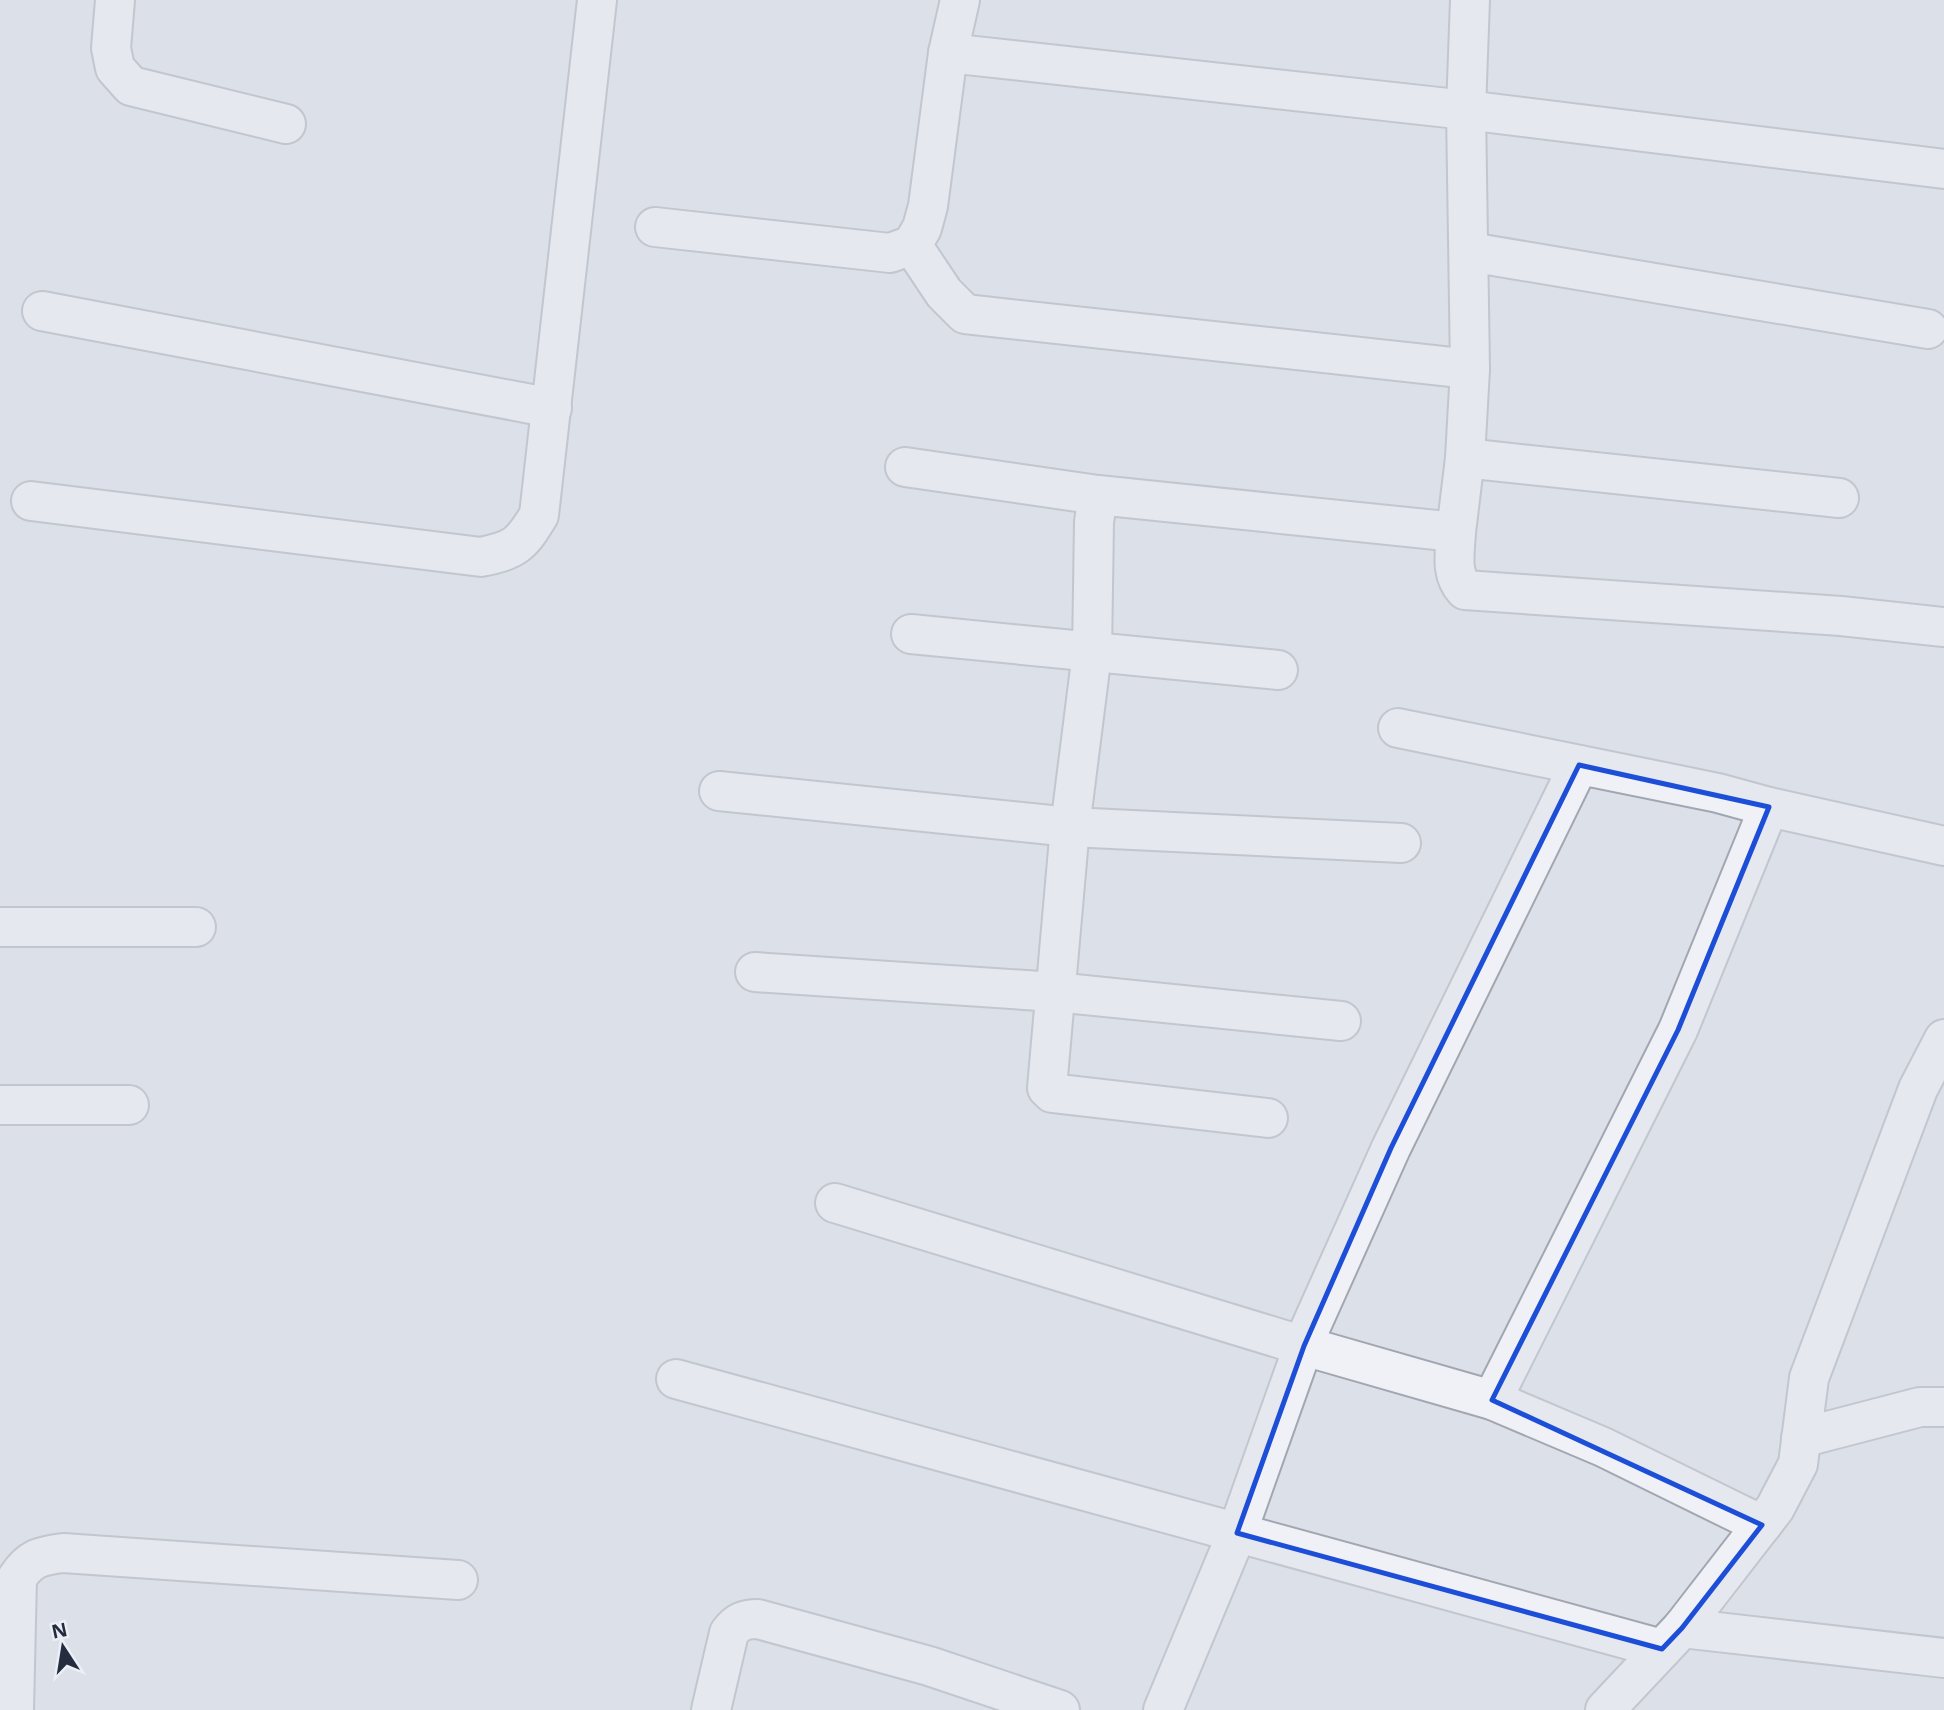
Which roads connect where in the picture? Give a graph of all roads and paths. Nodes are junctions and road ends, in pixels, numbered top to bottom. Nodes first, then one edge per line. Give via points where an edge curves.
1 (115, 0) edge
2 (597, 0) edge
3 (960, 0) edge
4 (1470, 0) edge
5 (948, 53) junction
6 (1466, 110) junction
7 (286, 124) dead end
8 (1944, 169) edge
9 (655, 227) dead end
10 (912, 245) junction
11 (1470, 252) junction
12 (42, 311) dead end
13 (1928, 329) dead end
14 (1470, 369) junction
15 (552, 408) junction
16 (1465, 458) junction
17 (905, 467) dead end
18 (1098, 495) junction
19 (1839, 498) dead end
20 (31, 500) dead end
21 (1456, 532) junction
22 (1944, 627) edge
23 (911, 634) dead end
24 (1092, 653) junction
25 (1278, 670) dead end
26 (1398, 729) dead end
27 (1579, 765) junction
28 (719, 791) dead end
29 (1769, 807) junction
30 (1069, 827) junction
31 (1401, 843) dead end
32 (1944, 846) edge
33 (0, 927) edge
34 (196, 927) dead end
35 (755, 972) dead end
36 (1055, 992) junction
37 (1341, 1021) dead end
38 (1944, 1039) edge
39 (0, 1105) edge
40 (129, 1105) dead end
41 (1268, 1118) dead end
42 (835, 1203) dead end
43 (1304, 1346) junction
44 (676, 1379) dead end
45 (1492, 1400) junction
46 (1944, 1407) edge
47 (1801, 1438) junction
48 (1762, 1525) junction
49 (1237, 1534) junction
50 (458, 1580) dead end
51 (1672, 1639) junction
52 (1944, 1658) edge
53 (14, 1710) edge
54 (711, 1710) edge
55 (1060, 1710) edge
56 (1163, 1710) edge
57 (1605, 1710) edge

1 - 7 street via 111,48 115,68 131,86
2 - 15 street
3 - 5 street
4 - 6 street
5 - 6 street
5 - 10 street via 928,206
6 - 8 street
6 - 11 street
9 - 10 street via 890,253
10 - 14 street via 944,293 965,314
11 - 13 street
11 - 14 street
12 - 15 street
14 - 16 street
15 - 20 street via 539,515 525,538 506,552 481,557
16 - 19 street
16 - 21 street
17 - 18 street
18 - 21 street
18 - 24 street
21 - 22 street via 1454,568 1457,582 1465,590
23 - 24 street
24 - 25 street
24 - 30 street
26 - 27 street
27 - 29 street
27 - 43 street via 1391,1148
28 - 30 street
29 - 32 street
29 - 45 street via 1678,1030
30 - 31 street
30 - 36 street
33 - 34 street
35 - 36 street
36 - 37 street
36 - 41 street via 1047,1082 1052,1093
38 - 47 street via 1918,1088 1809,1378
39 - 40 street
42 - 43 street
43 - 45 street
43 - 49 street
44 - 49 street
45 - 48 street via 1603,1447
46 - 47 street via 1920,1407
47 - 48 street via 1798,1464
48 - 51 street
49 - 51 street
49 - 56 street
50 - 53 street via 63,1553 43,1556 26,1564 17,1578
51 - 52 street
51 - 57 street
54 - 55 street via 729,1633 746,1619 758,1619 929,1666

